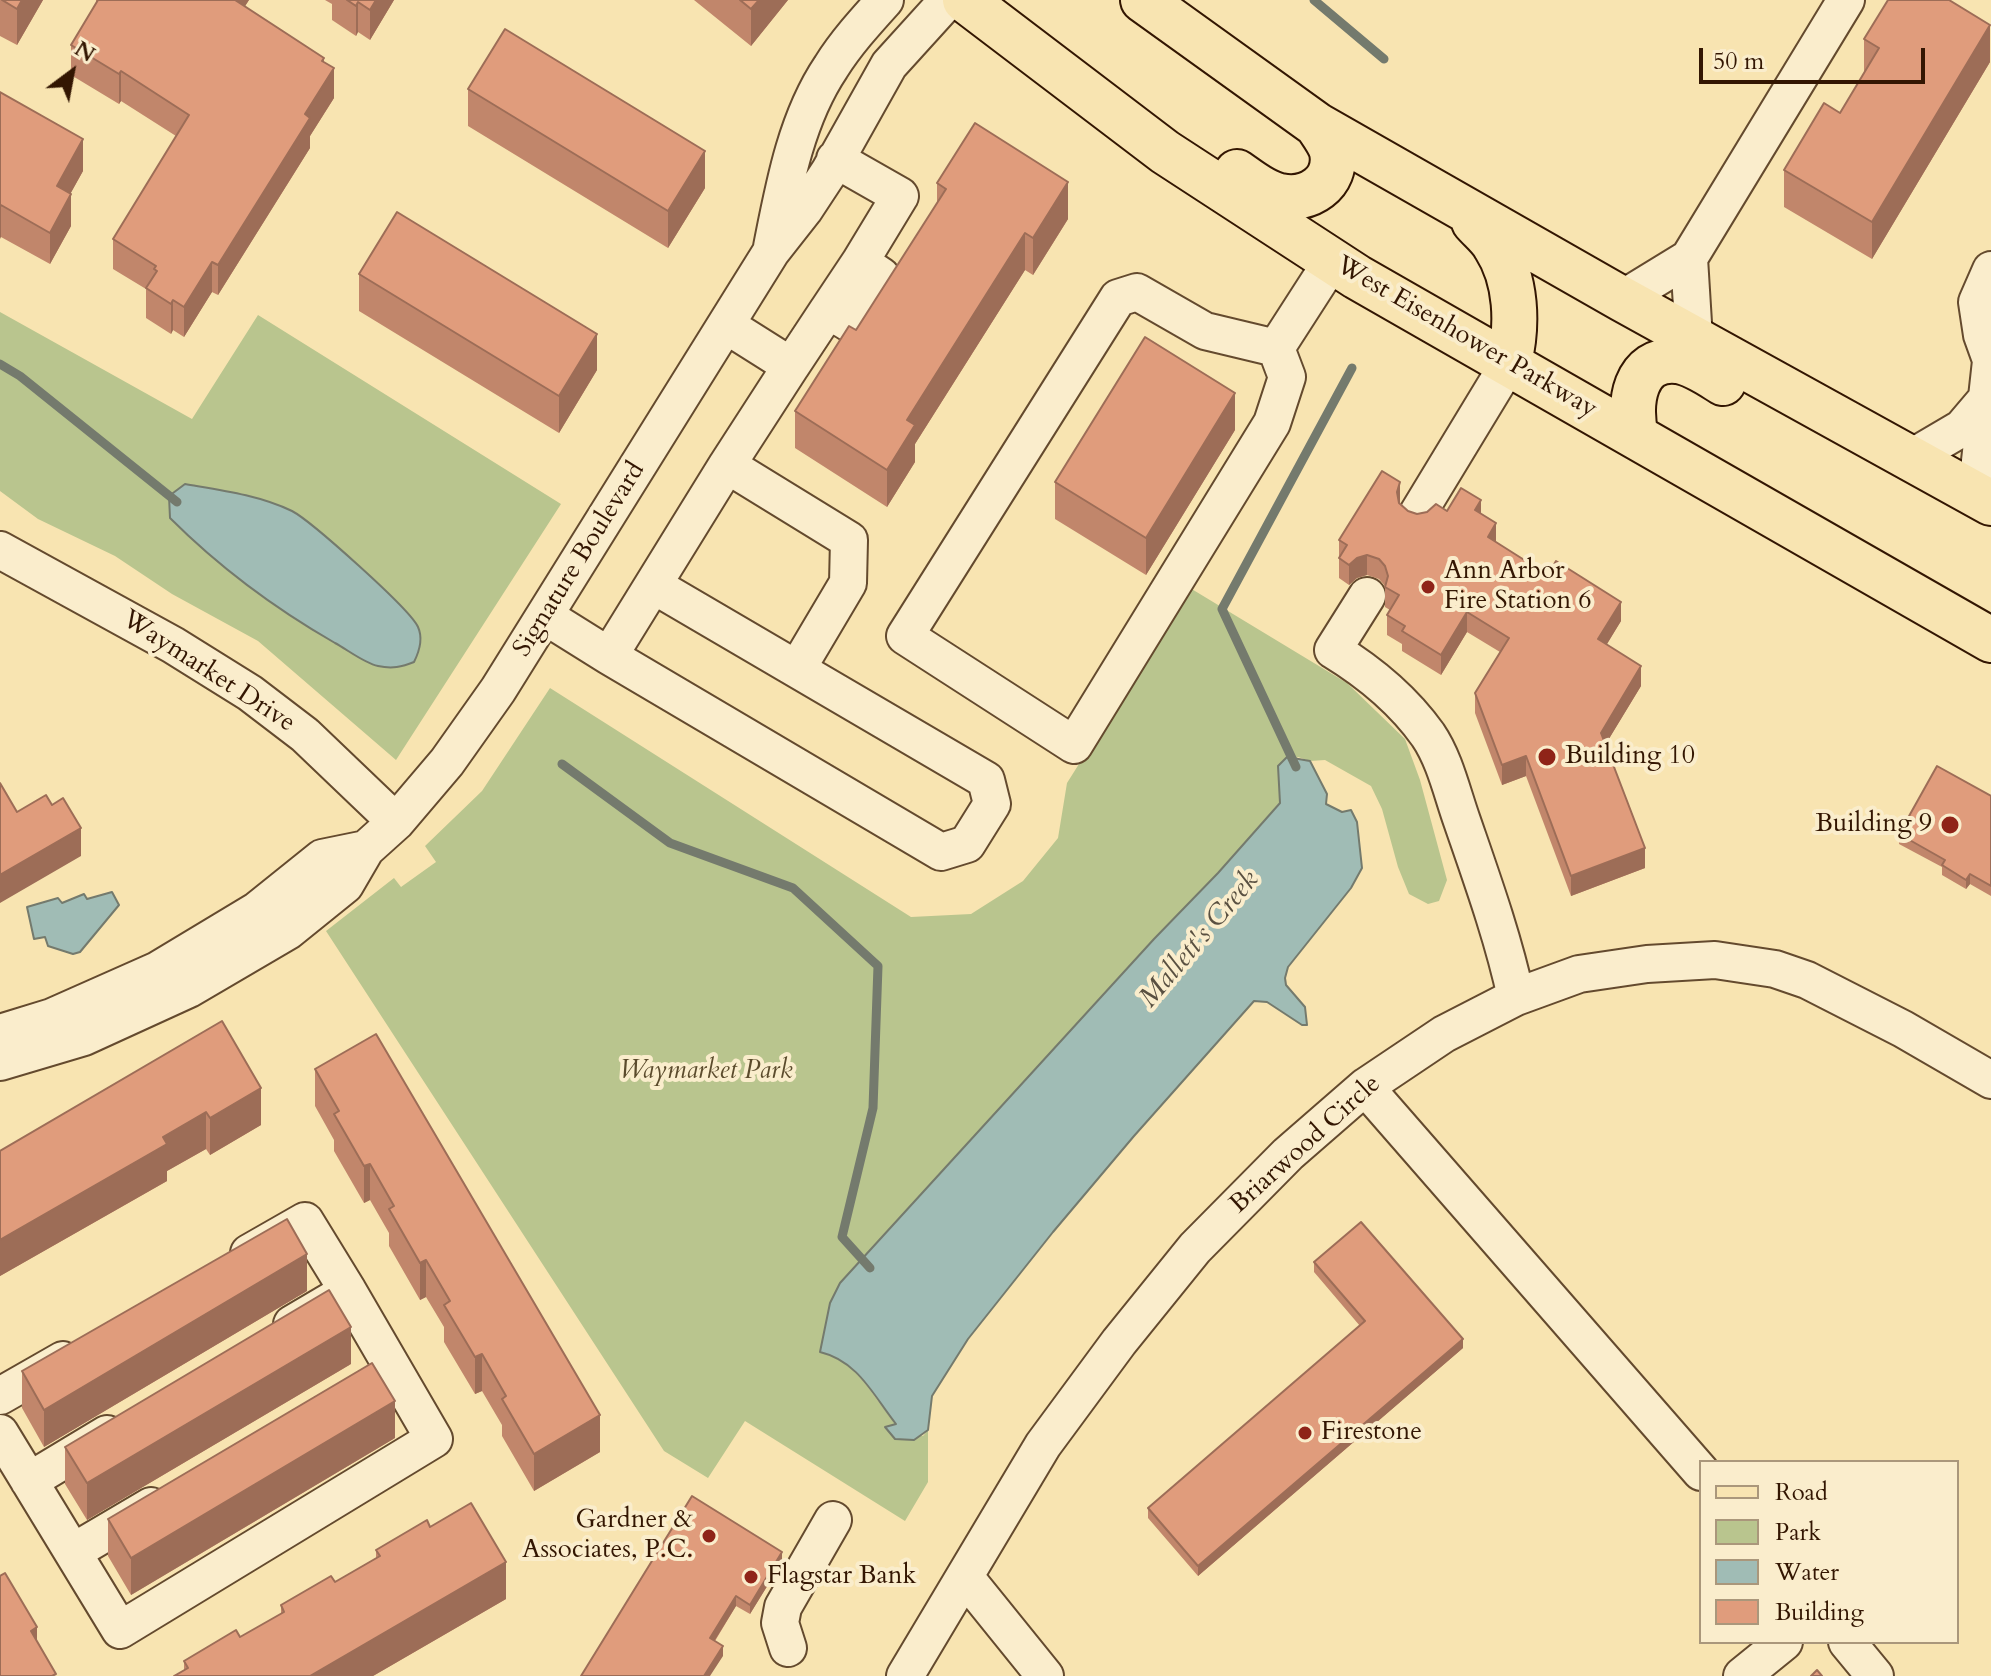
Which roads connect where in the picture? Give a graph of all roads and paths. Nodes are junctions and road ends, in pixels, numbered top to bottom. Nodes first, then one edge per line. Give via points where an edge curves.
1 (885, 0) edge
2 (1143, 0) edge
3 (1846, 0) edge
4 (966, 6) edge
5 (1317, 125) junction
6 (835, 159) junction
7 (1460, 208) junction
8 (771, 252) junction
9 (1689, 258) junction
10 (1332, 261) junction
11 (1991, 270) edge
12 (1622, 299) junction
13 (726, 325) junction
14 (1694, 339) junction
15 (1276, 348) junction
16 (1991, 360) edge
17 (1509, 363) junction
18 (791, 366) junction
19 (1990, 396) edge
20 (1636, 436) junction
21 (1911, 458) junction
22 (1677, 461) junction
23 (727, 465) junction
24 (1989, 502) edge
25 (1418, 513) edge
26 (0, 550) edge
27 (653, 585) junction
28 (1367, 596) dead end
29 (1991, 606) edge
30 (545, 616) junction
31 (1991, 640) edge
32 (609, 656) junction
33 (797, 669) junction
34 (396, 822) junction
35 (366, 849) junction
36 (1516, 997) junction
37 (0, 1033) edge
38 (0, 1062) edge
39 (1991, 1080) edge
40 (1365, 1087) junction
41 (222, 1269) edge
42 (348, 1291) junction
43 (269, 1338) edge
44 (97, 1341) edge
45 (0, 1396) edge
46 (136, 1418) edge
47 (0, 1433) edge
48 (1699, 1470) edge
49 (29, 1481) junction
50 (179, 1490) edge
51 (833, 1520) dead end
52 (73, 1552) junction
53 (965, 1577) junction
54 (1782, 1644) edge
55 (1849, 1644) edge
56 (788, 1648) dead end
57 (905, 1676) edge
58 (1045, 1676) edge
59 (1742, 1676) edge
60 (1875, 1676) edge

1 - 8 street, Signature Boulevard via 829,69 811,105 793,153
2 - 5 main road
3 - 9 street
4 - 5 main road via 1048,33 1185,137 1280,196 1299,198 1329,179 1332,150
4 - 6 street, Signature Boulevard via 889,65
4 - 10 main road, West Eisenhower Parkway via 1165,152
5 - 7 main road
6 - 8 street, Signature Boulevard
6 - 18 street via 900,196 856,294
7 - 12 main road
7 - 17 main road via 1494,244 1508,271 1516,336
8 - 13 street, Signature Boulevard
9 - 12 street
9 - 14 street
10 - 15 street
10 - 17 main road, West Eisenhower Parkway
11 - 16 street via 1977,302
12 - 14 main road
13 - 18 street
13 - 30 street, Signature Boulevard
14 - 21 main road
15 - 15 street via 1205,331 1137,292 1118,298 905,636 1074,745 1272,423 1287,377
16 - 19 street
17 - 20 main road, West Eisenhower Parkway
17 - 25 street
18 - 23 street
19 - 21 street via 1962,428
19 - 24 street via 1980,461
20 - 22 main road, West Eisenhower Parkway
20 - 24 main road via 1632,400 1644,372 1660,362 1679,361 1924,496
21 - 24 main road
22 - 29 main road via 1767,479
22 - 31 main road, West Eisenhower Parkway
23 - 27 street
23 - 33 street via 849,540 848,583
26 - 34 street, Waymarket Drive via 250,693 305,735
27 - 32 street
27 - 33 street
28 - 36 street via 1333,650 1383,685 1429,737 1506,952
30 - 32 street
30 - 34 street, Signature Boulevard via 455,750
32 - 33 street via 941,852 967,844 992,804 986,780
34 - 35 street, Signature Boulevard
35 - 37 street via 322,858 256,911 158,970 52,1017
35 - 38 street, Signature Boulevard via 345,885 288,931 201,982 84,1037
36 - 39 street, Briarwood Circle via 1579,974 1647,964 1715,960 1775,969 1856,1004
36 - 40 street, Briarwood Circle via 1444,1034
40 - 48 street
40 - 53 street, Briarwood Circle via 1267,1175 1147,1306 1043,1445
41 - 42 street via 305,1221
42 - 43 street
42 - 52 street via 378,1373 434,1439 120,1630
44 - 45 street
46 - 49 street
47 - 49 street
49 - 52 street
50 - 52 street
51 - 56 street via 783,1607 780,1623
53 - 57 street, Briarwood Circle
53 - 58 street
54 - 59 street
55 - 60 street

